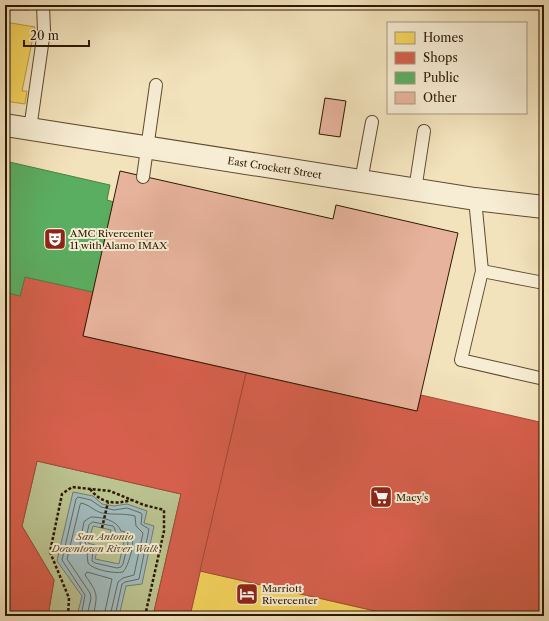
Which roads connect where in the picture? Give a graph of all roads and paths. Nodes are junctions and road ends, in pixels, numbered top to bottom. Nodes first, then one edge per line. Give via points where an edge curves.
1 (43, 5) edge
2 (156, 86) dead end
3 (372, 122) dead end
4 (5, 125) edge
5 (30, 129) junction
6 (424, 131) dead end
7 (147, 148) junction
8 (143, 177) dead end
9 (361, 181) junction
10 (414, 190) junction
11 (475, 199) junction
12 (544, 207) edge
13 (482, 271) junction
14 (544, 283) edge
15 (544, 379) edge
16 (90, 489) junction
17 (131, 500) junction
18 (108, 502) junction
19 (102, 528) dead end
20 (68, 616) edge
21 (145, 616) edge

1 - 5 lane via 44,31
2 - 7 lane
3 - 9 lane
4 - 5 street, East Crockett Street
5 - 7 street, East Crockett Street
6 - 10 lane
7 - 8 lane
7 - 9 street, East Crockett Street
9 - 10 street, East Crockett Street
10 - 11 street, East Crockett Street
11 - 12 street, East Crockett Street
11 - 13 lane
13 - 14 lane
13 - 15 lane via 461,360
16 - 17 path via 110,491
16 - 18 path
16 - 20 path via 72,486 62,494 50,552 69,598
17 - 18 path
17 - 21 path via 164,510 164,531
18 - 19 path

